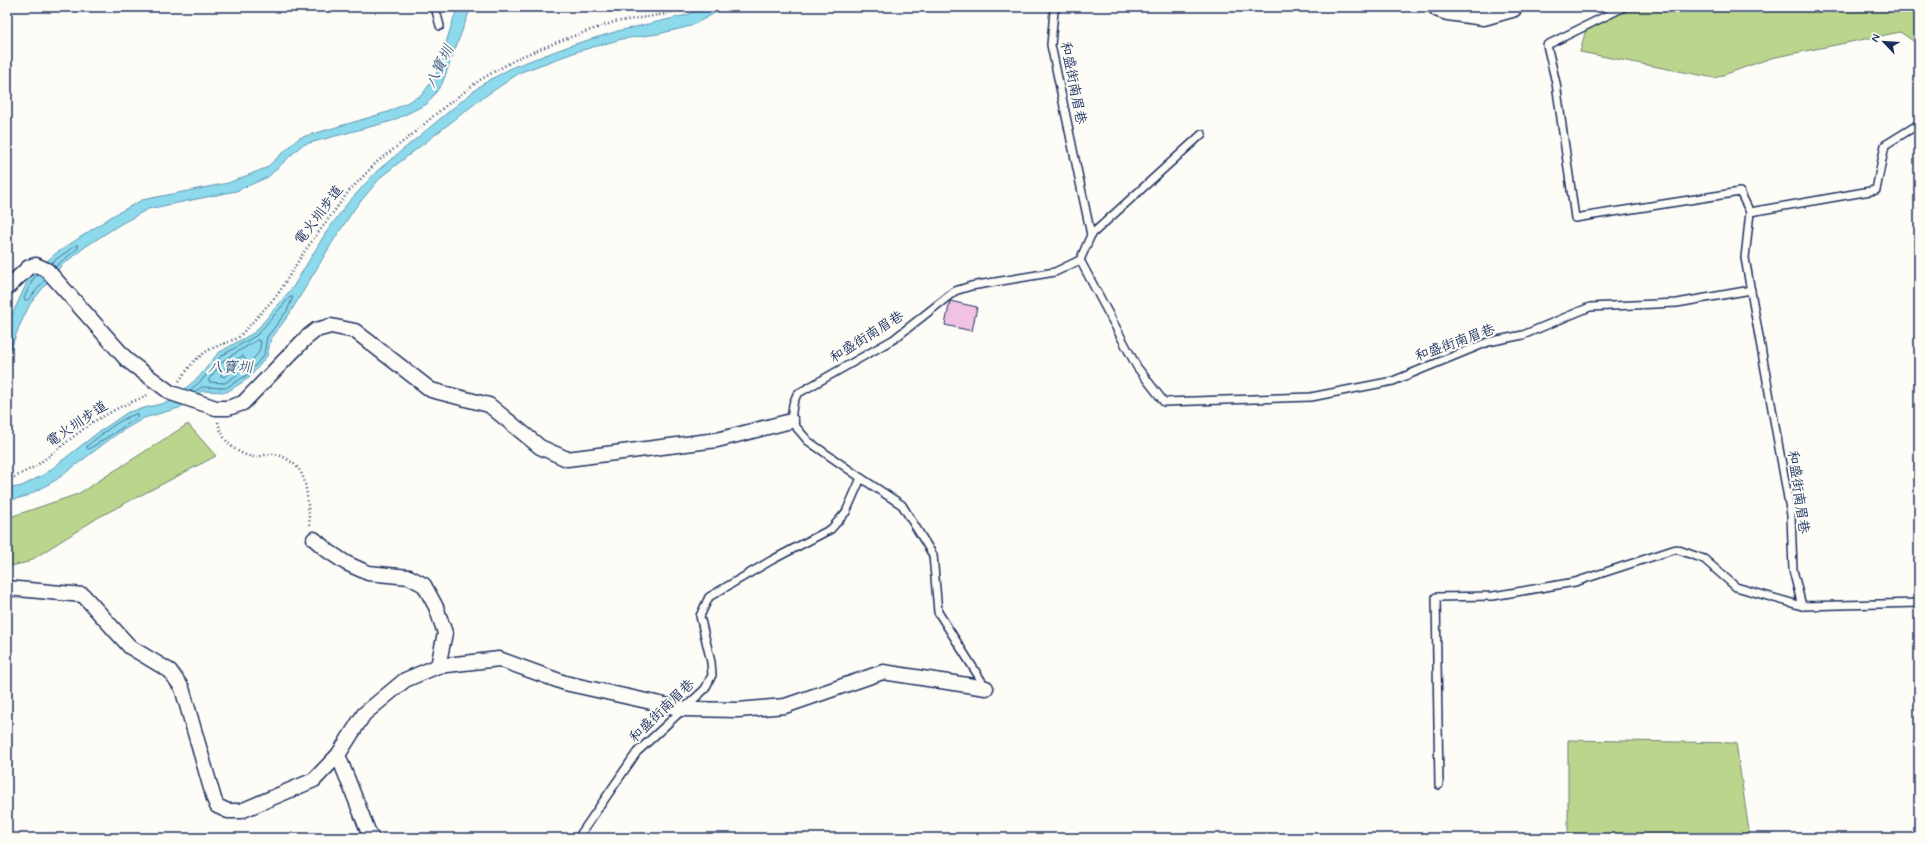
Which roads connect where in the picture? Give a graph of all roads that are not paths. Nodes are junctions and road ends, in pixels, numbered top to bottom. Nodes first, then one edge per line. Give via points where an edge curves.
1 (435, 7) edge
2 (1057, 7) edge
3 (1439, 7) edge
4 (1512, 7) edge
5 (1624, 7) edge
6 (440, 26) dead end
7 (1919, 124) edge
8 (1202, 134) dead end
9 (1750, 212) junction
10 (1091, 235) junction
11 (1080, 260) junction
12 (7, 288) edge
13 (1751, 290) junction
14 (791, 421) junction
15 (861, 478) junction
16 (314, 539) road end
17 (7, 588) edge
18 (1919, 603) edge
19 (1802, 606) junction
20 (438, 666) junction
21 (986, 688) joint
22 (683, 709) junction
23 (338, 755) junction
24 (1439, 784) dead end
25 (372, 838) edge
26 (578, 838) edge

1 - 6 lane
2 - 10 lane, 和盛街南眉巷 via 1054,10 1051,44
3 - 4 main road via 1484,16
5 - 9 lane via 1547,45 1556,83 1575,218 1740,192
7 - 9 lane via 1886,145 1876,190
8 - 10 lane
9 - 13 lane, 和盛街南眉巷 via 1745,258
10 - 11 lane
11 - 13 lane, 和盛街南眉巷 via 1137,366 1164,402 1311,397 1392,381 1488,342 1523,335 1590,307 1677,303
11 - 14 lane, 和盛街南眉巷 via 1055,272 955,291 894,339 797,394 792,404
12 - 14 street via 29,267 36,265 47,270 128,361 171,393 216,408 228,408 244,403 306,338 316,330 331,326 355,331 431,390 489,405 540,447 567,459 718,440
13 - 19 lane, 和盛街南眉巷 via 1791,514 1793,570
14 - 15 lane via 808,441
15 - 21 lane via 902,505 933,555 938,612
15 - 22 lane, 和盛街南眉巷 via 846,512 831,529 709,597 700,616 712,675 705,689
16 - 20 street via 346,563 368,573 409,577 424,585 436,607 445,633
17 - 23 street via 83,595 130,646 170,671 182,688 218,806 228,811 241,811 314,780
18 - 19 lane
19 - 24 lane via 1736,586 1704,559 1676,549 1575,582 1493,596 1436,597
20 - 22 street via 499,659 565,684
20 - 23 street via 405,680 364,714
21 - 22 street via 883,672 784,706 738,710
22 - 26 lane, 和盛街南眉巷 via 637,752
23 - 25 street

